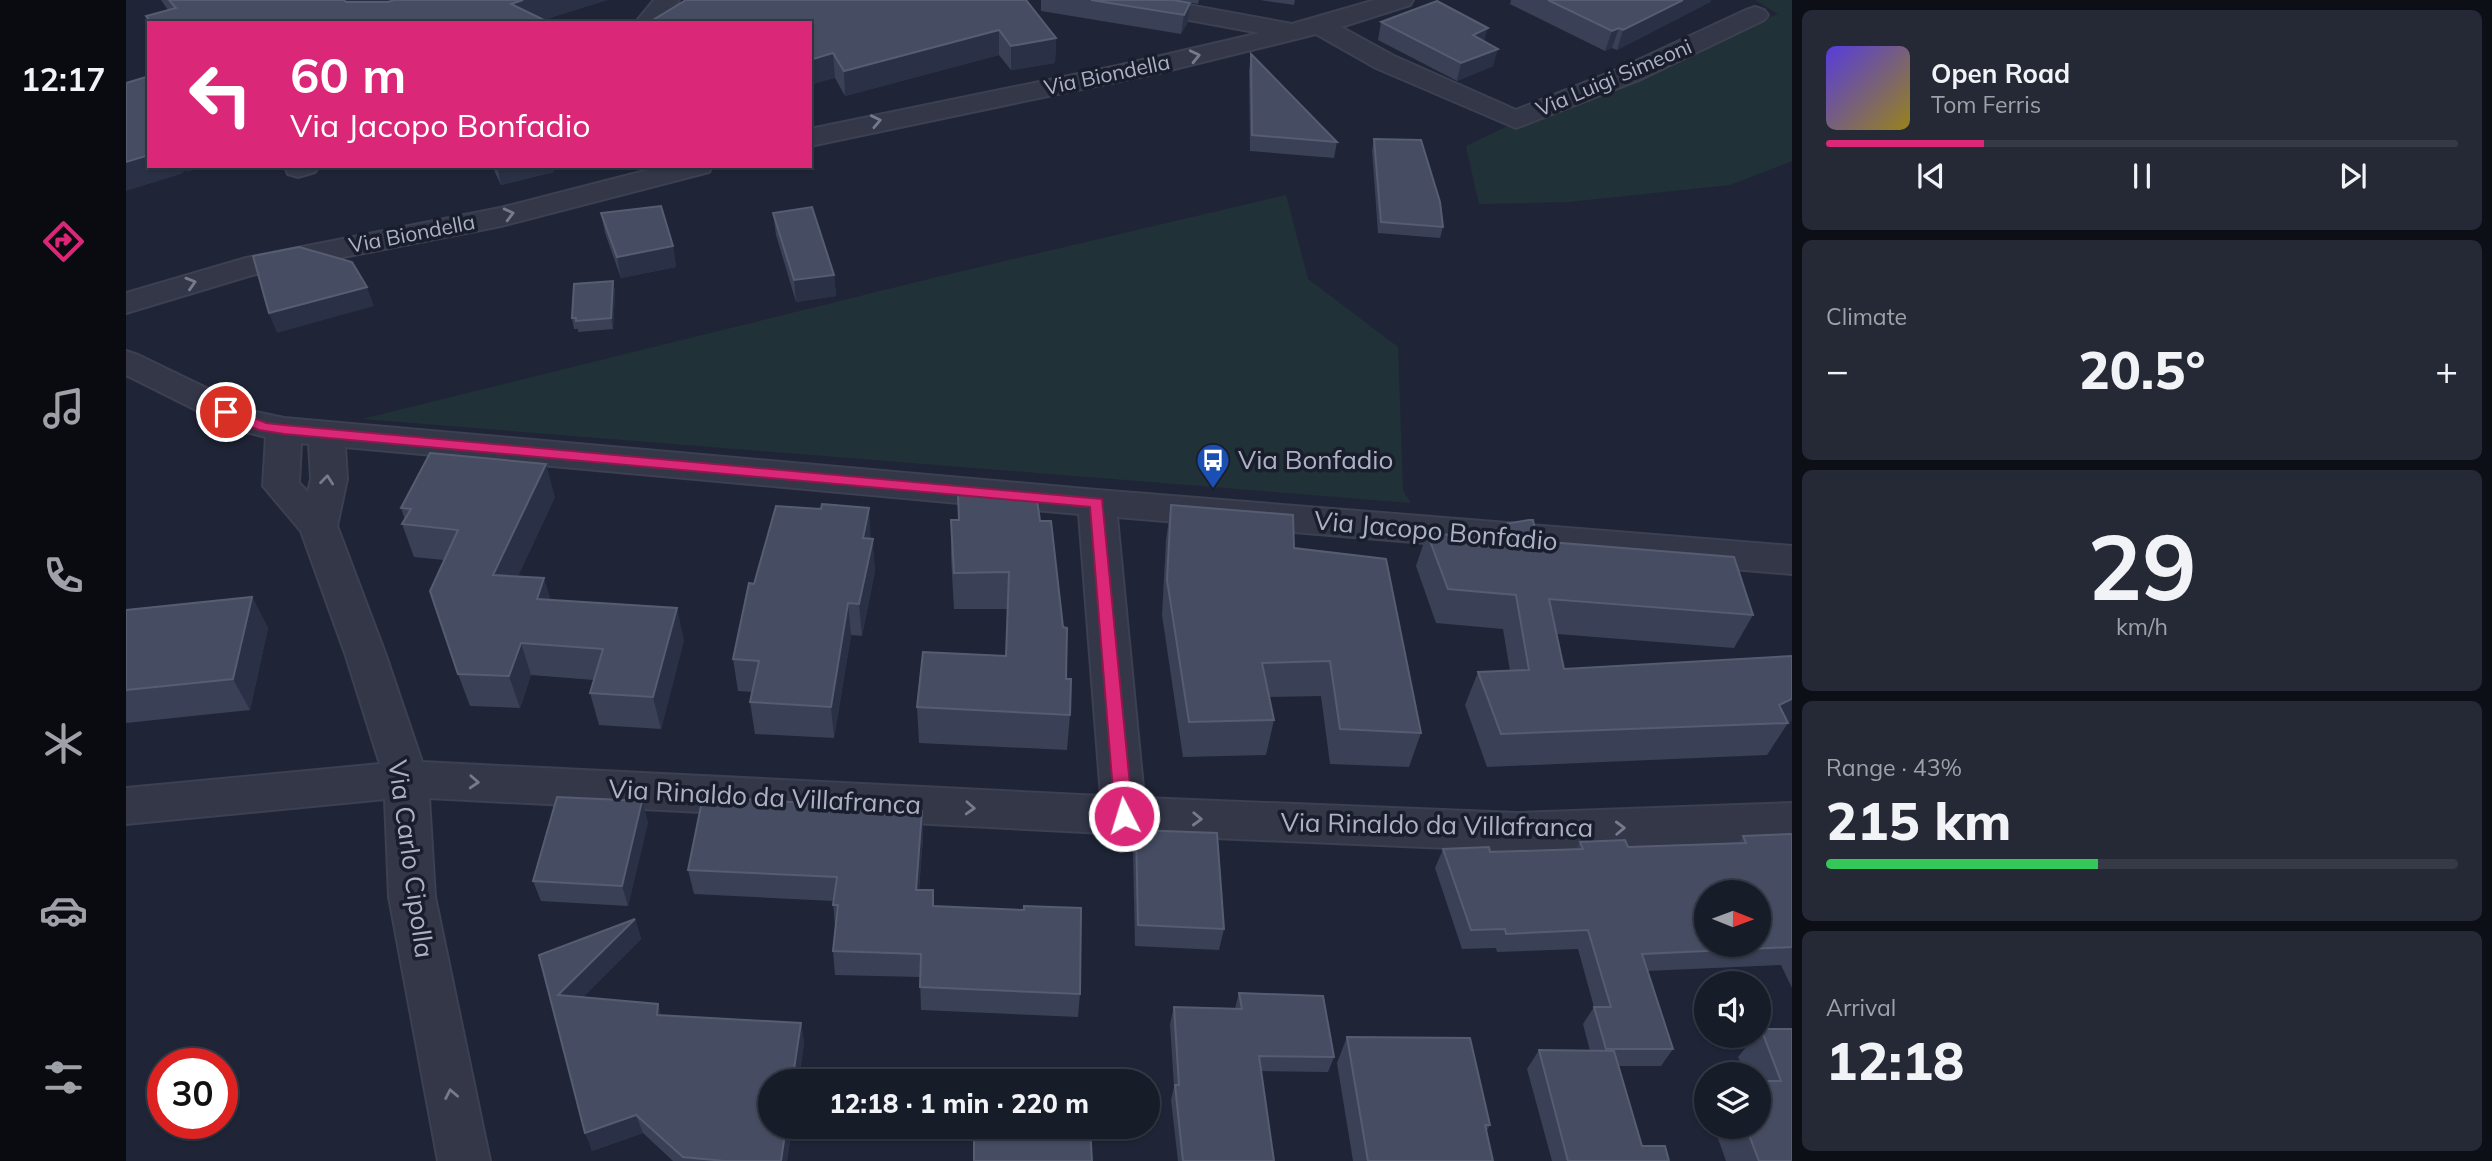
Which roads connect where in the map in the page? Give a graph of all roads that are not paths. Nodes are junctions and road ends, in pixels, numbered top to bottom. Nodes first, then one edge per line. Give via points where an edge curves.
1 (667, 0) edge
2 (1119, 0) edge
3 (1401, 0) edge
4 (1755, 15) dead end
5 (650, 21) edge
6 (1310, 29) junction
7 (812, 137) edge
8 (691, 168) edge
9 (126, 303) edge
10 (126, 362) edge
11 (284, 430) junction
12 (326, 433) junction
13 (1097, 502) junction
14 (318, 526) junction
15 (1792, 560) edge
16 (406, 779) junction
17 (126, 806) edge
18 (1124, 816) junction
19 (1792, 822) edge
20 (464, 1161) edge

1 - 5 street
2 - 6 street
3 - 6 street, Via Biondella
4 - 6 street, Via Luigi Simeoni via 1630,74 1516,120
7 -> 6 street, Via Biondella
9 -> 8 street, Via Biondella via 246,267 501,217
10 - 11 street via 246,421
11 - 12 street
11 - 14 street, Via Carlo Cipolla via 281,486
12 - 13 street, Via Jacopo Bonfadio
14 -> 12 street via 329,479
13 - 15 street, Via Jacopo Bonfadio
13 - 18 street
14 - 16 street, Via Carlo Cipolla
16 - 17 street, Via Rinaldo da Villafranca
16 -> 18 street, Via Rinaldo da Villafranca
20 -> 16 street, Via Carlo Cipolla via 412,897
18 -> 19 street, Via Rinaldo da Villafranca via 1517,832

